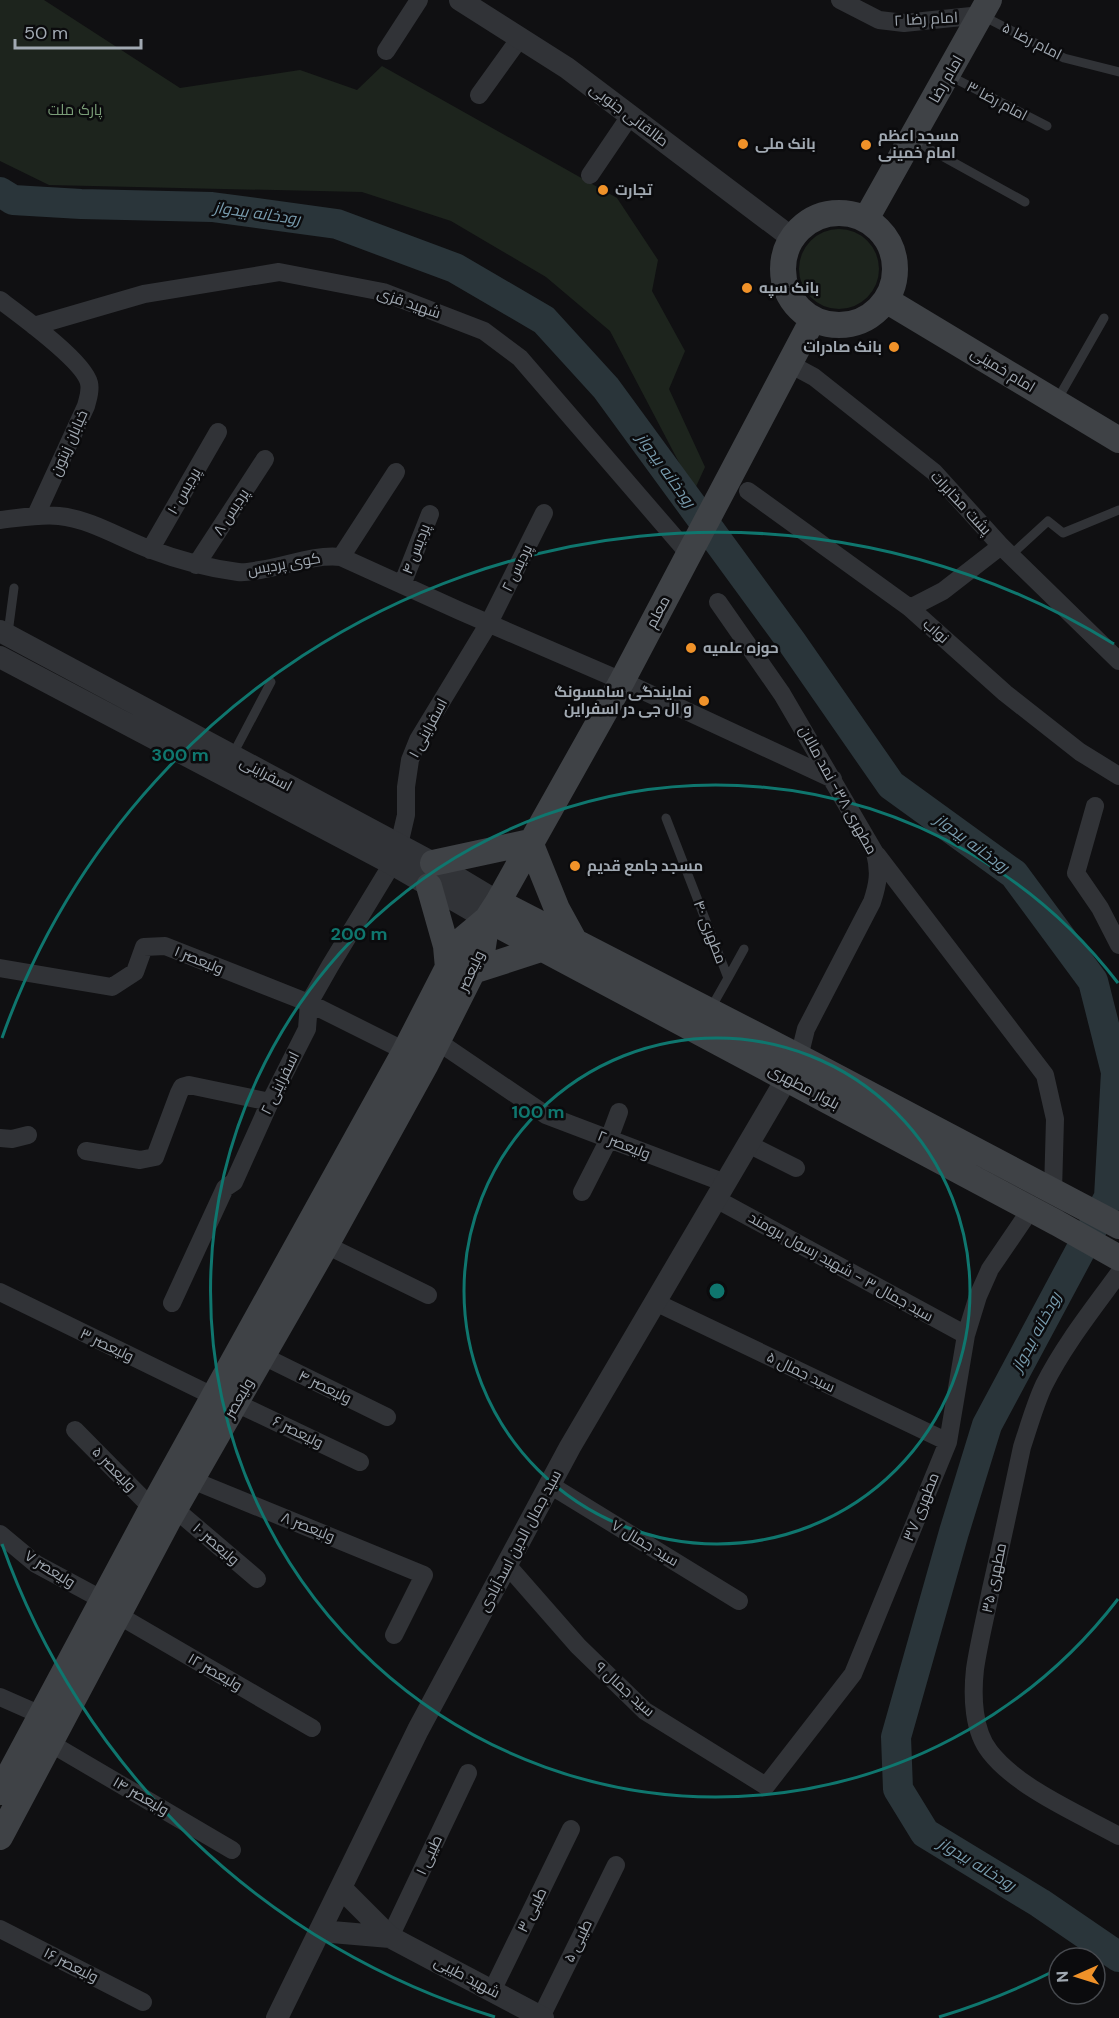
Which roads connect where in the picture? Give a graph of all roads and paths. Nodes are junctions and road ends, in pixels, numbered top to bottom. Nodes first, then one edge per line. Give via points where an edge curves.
1 (419, 0) edge
2 (460, 0) edge
3 (840, 0) edge
4 (985, 8) edge
5 (520, 38) junction
6 (386, 51) dead end
7 (1119, 72) edge
8 (948, 75) junction
9 (479, 95) dead end
10 (630, 116) junction
11 (1047, 126) dead end
12 (911, 139) junction
13 (590, 175) dead end
14 (1025, 202) dead end
15 (866, 219) junction
16 (792, 238) junction
17 (0, 300) edge
18 (886, 300) junction
19 (1104, 318) dead end
20 (813, 319) junction
21 (34, 326) junction
22 (788, 363) junction
23 (1056, 402) junction
24 (218, 432) dead end
25 (1119, 440) edge
26 (265, 459) dead end
27 (396, 472) dead end
28 (748, 491) dead end
29 (1119, 510) edge
30 (544, 513) dead end
31 (430, 514) dead end
32 (36, 515) junction
33 (0, 520) edge
34 (150, 550) junction
35 (1006, 550) junction
36 (689, 554) junction
37 (341, 557) junction
38 (196, 565) junction
39 (402, 585) junction
40 (14, 588) dead end
41 (718, 602) dead end
42 (910, 608) junction
43 (489, 622) junction
44 (2, 641) edge
45 (1119, 661) edge
46 (622, 681) junction
47 (271, 682) dead end
48 (232, 756) junction
49 (1119, 776) edge
50 (833, 779) junction
51 (304, 806) junction
52 (1095, 806) dead end
53 (666, 818) dead end
54 (530, 842) junction
55 (875, 853) junction
56 (395, 855) junction
57 (431, 874) junction
58 (492, 911) junction
59 (574, 940) junction
60 (1119, 945) edge
61 (541, 949) junction
62 (744, 949) dead end
63 (0, 968) edge
64 (448, 968) junction
65 (473, 971) junction
66 (728, 978) junction
67 (309, 1003) junction
68 (710, 1011) junction
69 (422, 1052) junction
70 (793, 1067) junction
71 (270, 1102) junction
72 (619, 1112) dead end
73 (28, 1136) dead end
74 (0, 1138) edge
75 (609, 1139) junction
76 (748, 1144) junction
77 (86, 1151) dead end
78 (796, 1168) dead end
79 (721, 1191) junction
80 (582, 1192) dead end
81 (1064, 1197) junction
82 (1031, 1209) junction
83 (1111, 1222) edge
84 (1089, 1241) junction
85 (326, 1245) junction
86 (1118, 1263) edge
87 (0, 1292) edge
88 (428, 1295) dead end
89 (655, 1302) junction
90 (172, 1303) dead end
91 (966, 1335) junction
92 (263, 1356) junction
93 (226, 1400) junction
94 (387, 1417) dead end
95 (75, 1430) dead end
96 (948, 1442) junction
97 (360, 1462) dead end
98 (192, 1480) junction
99 (550, 1485) junction
100 (165, 1512) junction
101 (0, 1534) edge
102 (507, 1565) junction
103 (257, 1579) dead end
104 (739, 1600) dead end
105 (111, 1608) junction
106 (394, 1635) dead end
107 (0, 1697) edge
108 (41, 1715) junction
109 (312, 1728) dead end
110 (50, 1743) junction
111 (468, 1773) dead end
112 (766, 1786) joint
113 (0, 1792) edge
114 (571, 1829) dead end
115 (0, 1836) edge
116 (1119, 1836) edge
117 (232, 1850) dead end
118 (615, 1866) dead end
119 (341, 1888) junction
120 (0, 1929) edge
121 (320, 1931) junction
122 (390, 1937) junction
123 (492, 1991) junction
124 (143, 2002) dead end
125 (542, 2017) edge
126 (277, 2018) edge

1 - 6 street
2 - 5 street, طالقانی جنوبی
3 - 4 street, امام رضا ۲ via 879,20 904,23
4 - 7 lane, امام رضا ۵ via 1064,58
4 - 8 main road, امام رضا
5 - 9 street
5 - 10 street, طالقانی جنوبی
8 - 11 lane, امام رضا ۳
8 - 12 main road, امام رضا
10 - 13 street
10 - 16 street, طالقانی جنوبی
12 - 14 lane
12 - 15 main road, امام رضا
15 - 16 main road via 833,213 817,217
15 - 18 main road via 891,246 894,283
16 - 20 main road via 783,274 788,292
17 - 21 street, خیابان زیتون
18 - 20 main road via 861,321 845,325
18 - 23 main road, امام خمینی
19 - 23 lane
20 - 22 main road, معلم
21 - 32 street, خیابان زیتون via 82,368 90,392
21 - 36 street, شهید قزی via 144,294 279,272 383,292 484,331 520,358
22 - 35 street, پشت مخابرات via 814,377 934,472
22 - 36 main road, معلم
23 - 25 main road, امام خمینی
24 - 34 street, پردیس ۱۰
26 - 38 street, پردیس ۸
27 - 37 street
28 - 42 street, نواب
29 - 35 lane via 1063,533 1048,521
30 - 43 street, پردیس ۲
31 - 39 street, پردیس ۴
32 - 33 street, کوی پردیس
32 - 34 street, کوی پردیس via 62,516
34 - 38 street, کوی پردیس
35 - 42 street
35 - 45 street, پشت مخابرات
36 - 46 main road, معلم
37 - 38 street, کوی پردیس via 311,558 242,573
37 - 39 street, کوی پردیس
39 - 43 street, کوی پردیس
40 - 44 lane
41 - 50 street, مطهری ۳۸- نمد مالان via 782,694
42 - 49 street, نواب via 1005,693 1080,752
43 - 46 street, کوی پردیس
43 - 56 street, اسفراینی ۱ via 418,740 410,760 406,815
44 - 48 street, اسفراینی
44 - 51 street, اسفراینی
46 - 50 street, کوی پردیس
46 - 54 main road, معلم
47 - 48 lane
48 - 51 street, اسفراینی
50 - 55 street, مطهری ۳۸- نمد مالان
51 - 56 street, اسفراینی
52 - 60 street via 1076,873
53 - 66 lane, مطهری ۴۰
54 - 57 main road
54 - 58 main road, معلم
54 - 59 main road
55 - 70 street, مطهری ۳۸- نمد مالان via 879,868 872,902 806,1029
55 - 81 street via 1045,1075 1055,1119
56 - 57 street, اسفراینی
56 - 67 street, اسفراینی ۲
57 - 58 street, اسفراینی
57 - 64 main road
58 - 59 main road, بلوار مطهری
58 - 61 main road, بلوار مطهری
58 - 64 main road, ولیعصر via 462,940
58 - 65 main road, ولیعصر via 483,953
59 - 68 main road, بلوار مطهری
61 - 65 main road
61 - 70 main road, بلوار مطهری
62 - 66 lane
63 - 67 street, ولیعصر ۱ via 112,987 135,972 144,947 165,946
64 - 69 main road, ولیعصر
65 - 69 main road, ولیعصر
66 - 68 lane, مطهری ۴۰
67 - 69 street, ولیعصر ۱
67 - 71 street, اسفراینی ۲ via 307,1029
68 - 70 main road, بلوار مطهری
69 - 75 street, ولیعصر ۲ via 546,1115
69 - 85 main road, ولیعصر
69 - 93 main road, ولیعصر
70 - 76 street, سید جمال الدین اسدآبادی
70 - 81 main road, بلوار مطهری
70 - 82 main road, بلوار مطهری
71 - 77 street via 189,1085 178,1093 155,1157 140,1160
71 - 90 street, اسفراینی ۲
72 - 75 street
73 - 74 street
75 - 79 street, ولیعصر ۲
75 - 80 street
76 - 78 street
76 - 79 street, سید جمال الدین اسدآبادی
79 - 89 street, سید جمال الدین اسدآبادی
79 - 91 street, سید جمال ۳ - شهید رسول برومند
81 - 83 main road, بلوار مطهری
82 - 84 main road, بلوار مطهری
82 - 91 street, مطهری ۳۷ via 990,1269
83 - 84 main road
84 - 86 main road, بلوار مطهری
85 - 88 street
85 - 92 main road, ولیعصر
86 - 116 street, مطهری ۳۵ via 1044,1385 1022,1446 975,1671 974,1705 979,1734 989,1752 1011,1773
87 - 93 street, ولیعصر ۳
89 - 96 street, سید جمال ۵
89 - 99 street, سید جمال الدین اسدآبادی
91 - 96 street, مطهری ۳۷
92 - 93 main road, ولیعصر
92 - 94 street, ولیعصر ۴
93 - 97 street, ولیعصر ۶
93 - 98 main road, ولیعصر
93 - 100 main road, ولیعصر
95 - 100 street, ولیعصر ۵
96 - 112 street, مطهری ۳۷ via 853,1674
98 - 100 main road, ولیعصر
98 - 106 street, ولیعصر ۸ via 424,1575
99 - 102 street, سید جمال الدین اسدآبادی
99 - 104 street, سید جمال ۷
100 - 103 street, ولیعصر ۱۰
100 - 105 main road, ولیعصر
101 - 105 street, ولیعصر ۷ via 36,1564
102 - 112 street, سید جمال ۹ via 578,1646 645,1711
102 - 119 street, سید جمال الدین اسدآبادی via 418,1730
105 - 108 main road, ولیعصر
105 - 109 street, ولیعصر ۱۲
105 - 110 main road, ولیعصر
107 - 108 street
108 - 113 main road, ولیعصر
110 - 115 main road, ولیعصر
110 - 117 street, ولیعصر ۱۴
111 - 122 street, طیبی ۱
114 - 123 street, طیبی ۳
118 - 125 street, طیبی ۵
119 - 121 street, سید جمال الدین اسدآبادی
119 - 122 street, شهید طیبی
120 - 124 street, ولیعصر ۱۶
121 - 122 street, شهید طیبی
121 - 126 street, سید جمال الدین اسدآبادی
122 - 123 street, شهید طیبی
123 - 125 street, شهید طیبی

